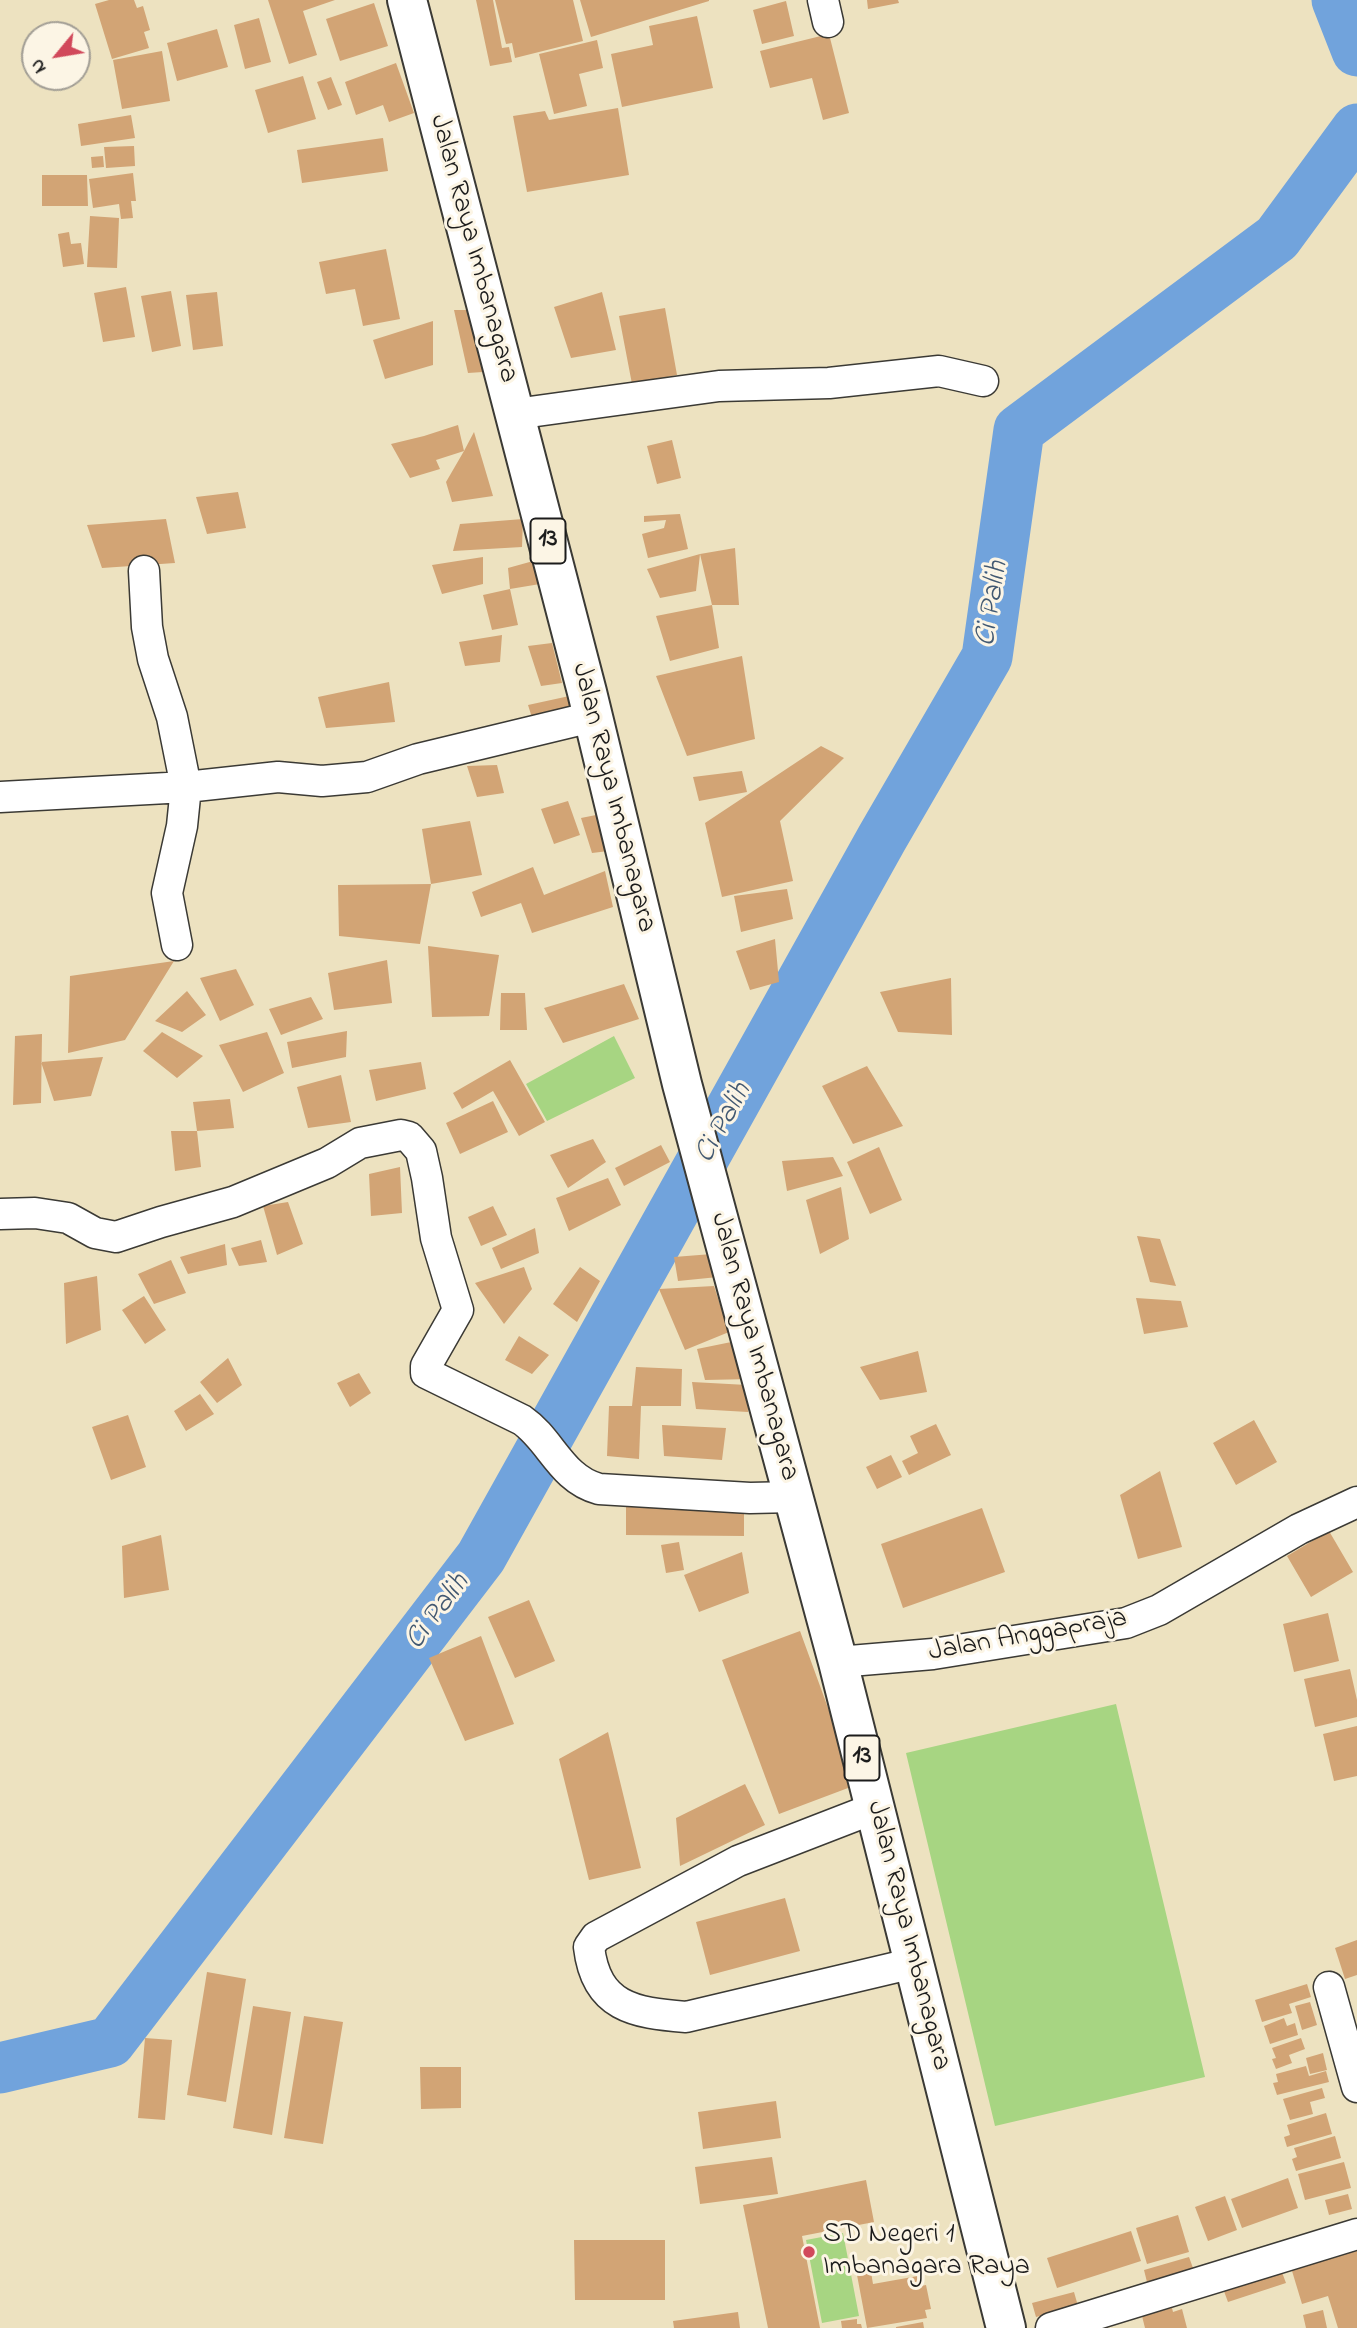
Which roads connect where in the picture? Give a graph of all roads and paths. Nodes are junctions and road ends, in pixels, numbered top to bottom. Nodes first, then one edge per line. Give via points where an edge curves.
1 (407, 0) edge
2 (983, 381) dead end
3 (515, 414) junction
4 (144, 572) dead end
5 (592, 717) junction
6 (186, 787) junction
7 (0, 797) edge
8 (177, 945) dead end
9 (0, 1214) edge
10 (794, 1497) junction
11 (1357, 1502) edge
12 (838, 1662) junction
13 (875, 1808) junction
14 (914, 1963) junction
15 (1329, 1987) dead end
16 (1357, 2087) edge
17 (1357, 2234) edge
18 (1006, 2328) edge
19 (1051, 2328) edge

1 - 3 highway, Jalan Raya Imbanagara / 13
2 - 3 street via 939,372 829,383 719,386
3 - 5 highway, Jalan Raya Imbanagara / 13
4 - 6 street via 153,659 172,717
5 - 6 street via 418,759 367,777 278,777
5 - 10 highway, Jalan Raya Imbanagara / 13 via 682,1084
6 - 7 street
6 - 8 street via 167,893
9 - 10 street via 68,1218 95,1233 116,1237 233,1202 327,1163 360,1143 409,1137 421,1151 436,1238 458,1310 426,1373 522,1420 536,1430 559,1463 586,1485 750,1498
10 - 12 highway, Jalan Raya Imbanagara / 13
11 - 12 street, Jalan Anggapraja via 1299,1529 1159,1610 1126,1623 933,1654
12 - 13 highway, Jalan Raya Imbanagara / 13
13 - 14 highway, Jalan Raya Imbanagara / 13
13 - 14 street via 738,1861 679,1891 596,1937 589,1947 591,1964 605,1993 623,2006 686,2017
14 - 18 highway, Jalan Raya Imbanagara / 13
15 - 16 street
17 - 19 street

